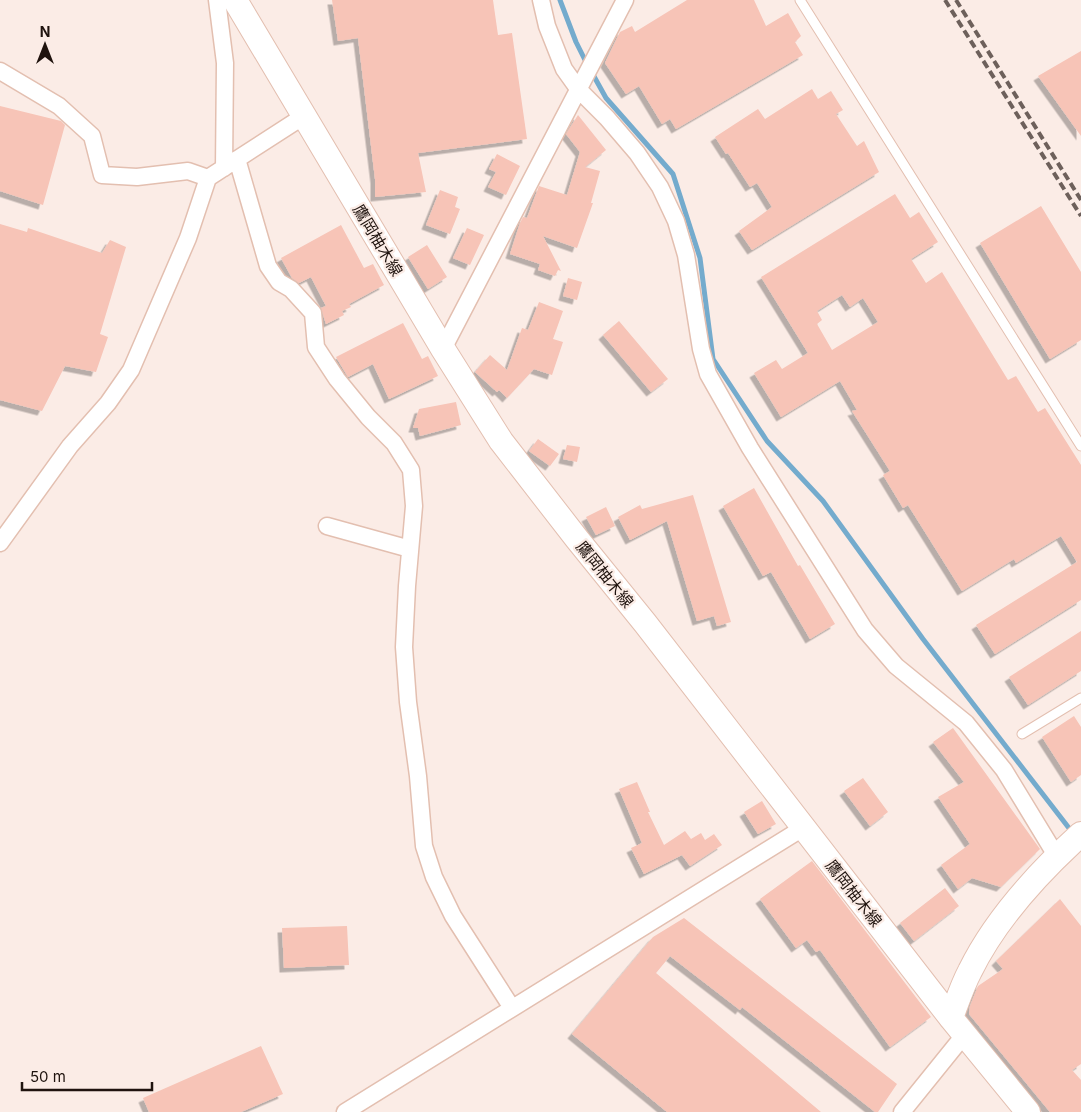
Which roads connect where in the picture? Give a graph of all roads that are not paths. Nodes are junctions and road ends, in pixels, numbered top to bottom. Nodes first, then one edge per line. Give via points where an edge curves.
1 (217, 0) edge
2 (235, 0) edge
3 (541, 0) edge
4 (625, 0) edge
5 (800, 0) edge
6 (0, 71) edge
7 (580, 88) junction
8 (304, 116) junction
9 (230, 164) junction
10 (208, 178) junction
11 (442, 349) junction
12 (1081, 446) edge
13 (326, 526) dead end
14 (0, 543) edge
15 (410, 549) junction
16 (1081, 698) edge
17 (1022, 734) dead end
18 (803, 828) junction
19 (1068, 846) edge
20 (512, 1008) junction
21 (958, 1026) junction
22 (345, 1112) edge
23 (902, 1112) edge
24 (1028, 1112) edge

1 - 9 street via 225,63
2 - 8 main road, 鷹岡柚木線
3 - 7 street via 547,26 564,68
4 - 7 street
5 - 12 lane
6 - 10 street via 59,106 92,136 102,175 137,177 188,171
7 - 11 street
7 - 19 street via 637,153 660,187 676,221 686,255 700,349 708,374 750,448 866,630 896,666 966,723
8 - 9 street
8 - 11 main road, 鷹岡柚木線
9 - 10 street
9 - 15 street via 268,266 279,282 291,289 312,313 316,347 336,379 394,442 411,470 414,506
10 - 14 street via 188,238 131,370 108,403 70,446
11 - 18 main road, 鷹岡柚木線 via 512,456
13 - 15 street
15 - 20 street via 404,647 424,846 434,877 453,916
16 - 17 lane
18 - 20 street
18 - 21 main road, 鷹岡柚木線
19 - 21 main road via 1006,912 970,971
20 - 22 street
21 - 23 street
21 - 24 main road, 鷹岡柚木線

